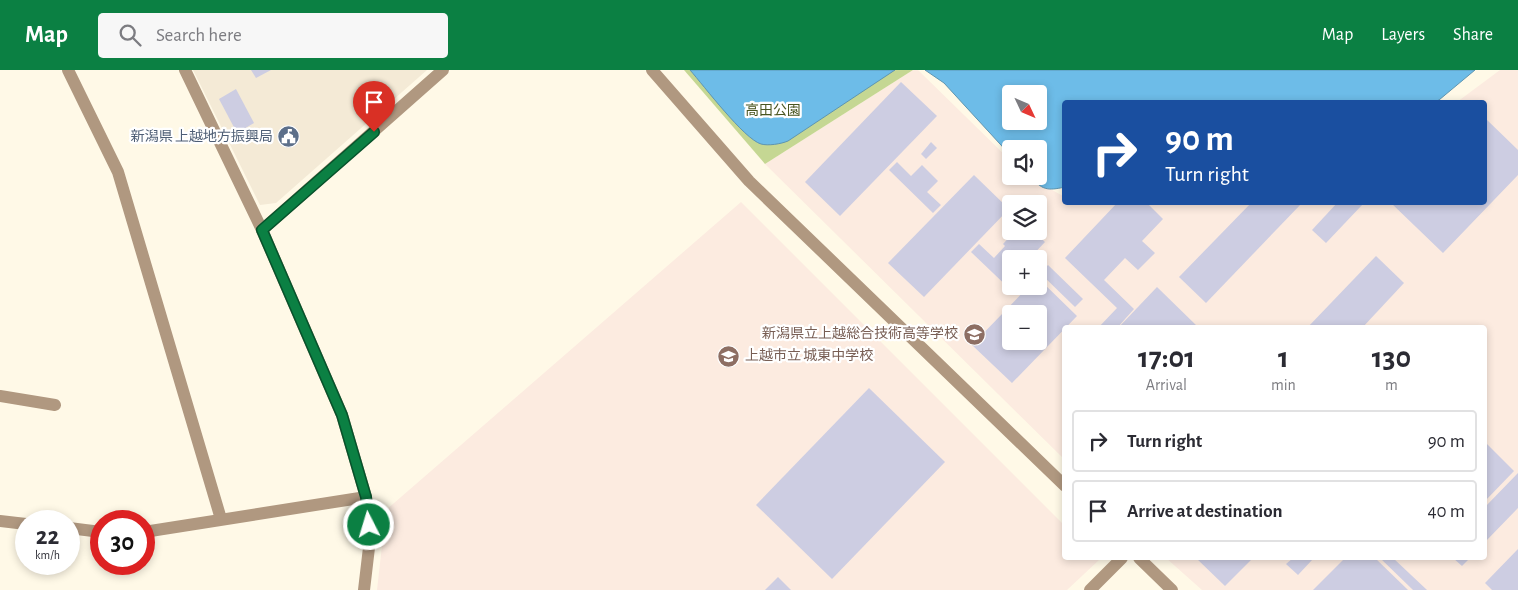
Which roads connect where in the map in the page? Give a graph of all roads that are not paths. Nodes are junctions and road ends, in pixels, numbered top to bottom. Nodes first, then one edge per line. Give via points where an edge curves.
1 (68, 70) edge
2 (185, 70) edge
3 (443, 70) edge
4 (652, 70) edge
5 (262, 230) junction
6 (0, 396) edge
7 (55, 405) dead end
8 (1062, 483) edge
9 (366, 497) junction
10 (221, 520) junction
11 (0, 521) edge
12 (15, 523) edge
13 (155, 530) edge
14 (1120, 560) edge
15 (1141, 560) edge
16 (364, 590) edge
17 (1090, 590) edge
18 (1172, 590) edge

1 - 10 street via 118,172
2 - 5 street
3 - 5 street
4 - 8 street via 749,181
5 - 9 street via 342,415
6 - 7 street
9 - 10 street
9 - 16 street via 370,539
10 - 13 street
11 - 12 street
14 - 17 street
15 - 18 street

